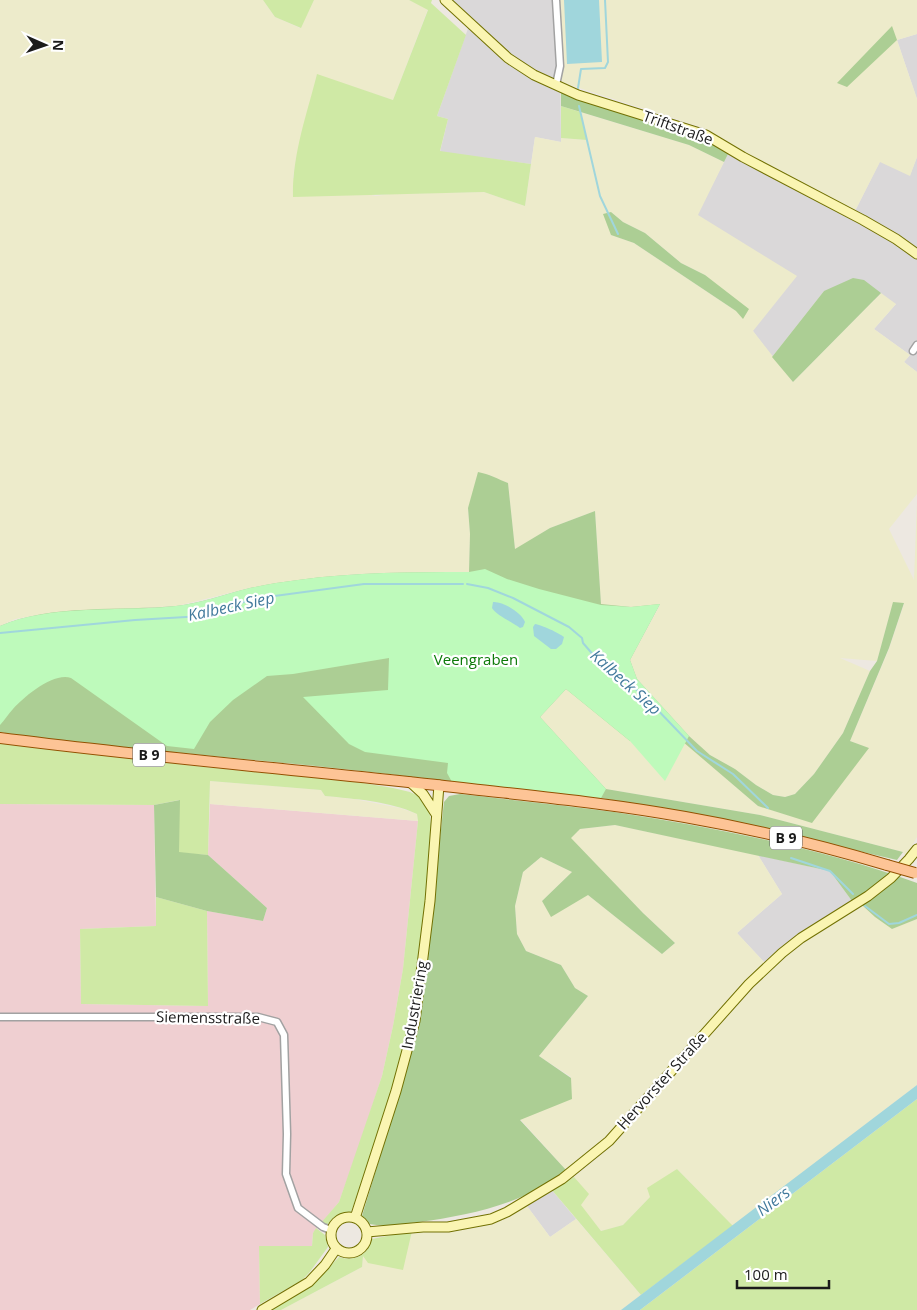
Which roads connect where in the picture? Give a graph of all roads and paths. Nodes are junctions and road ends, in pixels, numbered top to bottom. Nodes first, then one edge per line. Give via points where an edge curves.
1 (445, 0) edge
2 (556, 0) edge
3 (556, 85) junction
4 (917, 254) edge
5 (0, 738) edge
6 (410, 782) junction
7 (439, 785) junction
8 (436, 814) junction
9 (917, 849) edge
10 (916, 873) edge
11 (0, 1017) edge
12 (355, 1218) junction
13 (331, 1230) junction
14 (367, 1232) junction
15 (336, 1249) junction
16 (262, 1310) edge

1 - 3 street, Triftstraße via 514,62
2 - 3 street via 560,66
3 - 4 street, Triftstraße via 706,135 896,239
5 - 6 main road, B 9
6 - 7 main road, B 9
6 - 8 street via 423,794
7 - 8 street, Industriering
7 - 10 main road, B 9, bridge via 685,817 813,844
8 - 12 street, Industriering via 430,901 415,1021
9 - 14 street, Hervorster Straße via 891,878 868,896 782,953 608,1141 562,1179 491,1219 448,1227
11 - 13 street, Siemensstraße via 258,1016 277,1022 284,1035 286,1174 298,1208
12 - 13 street via 345,1217 336,1221
12 - 14 street
13 - 15 street via 331,1240
14 - 15 street via 365,1244 357,1252 346,1254
15 - 16 street via 309,1282

